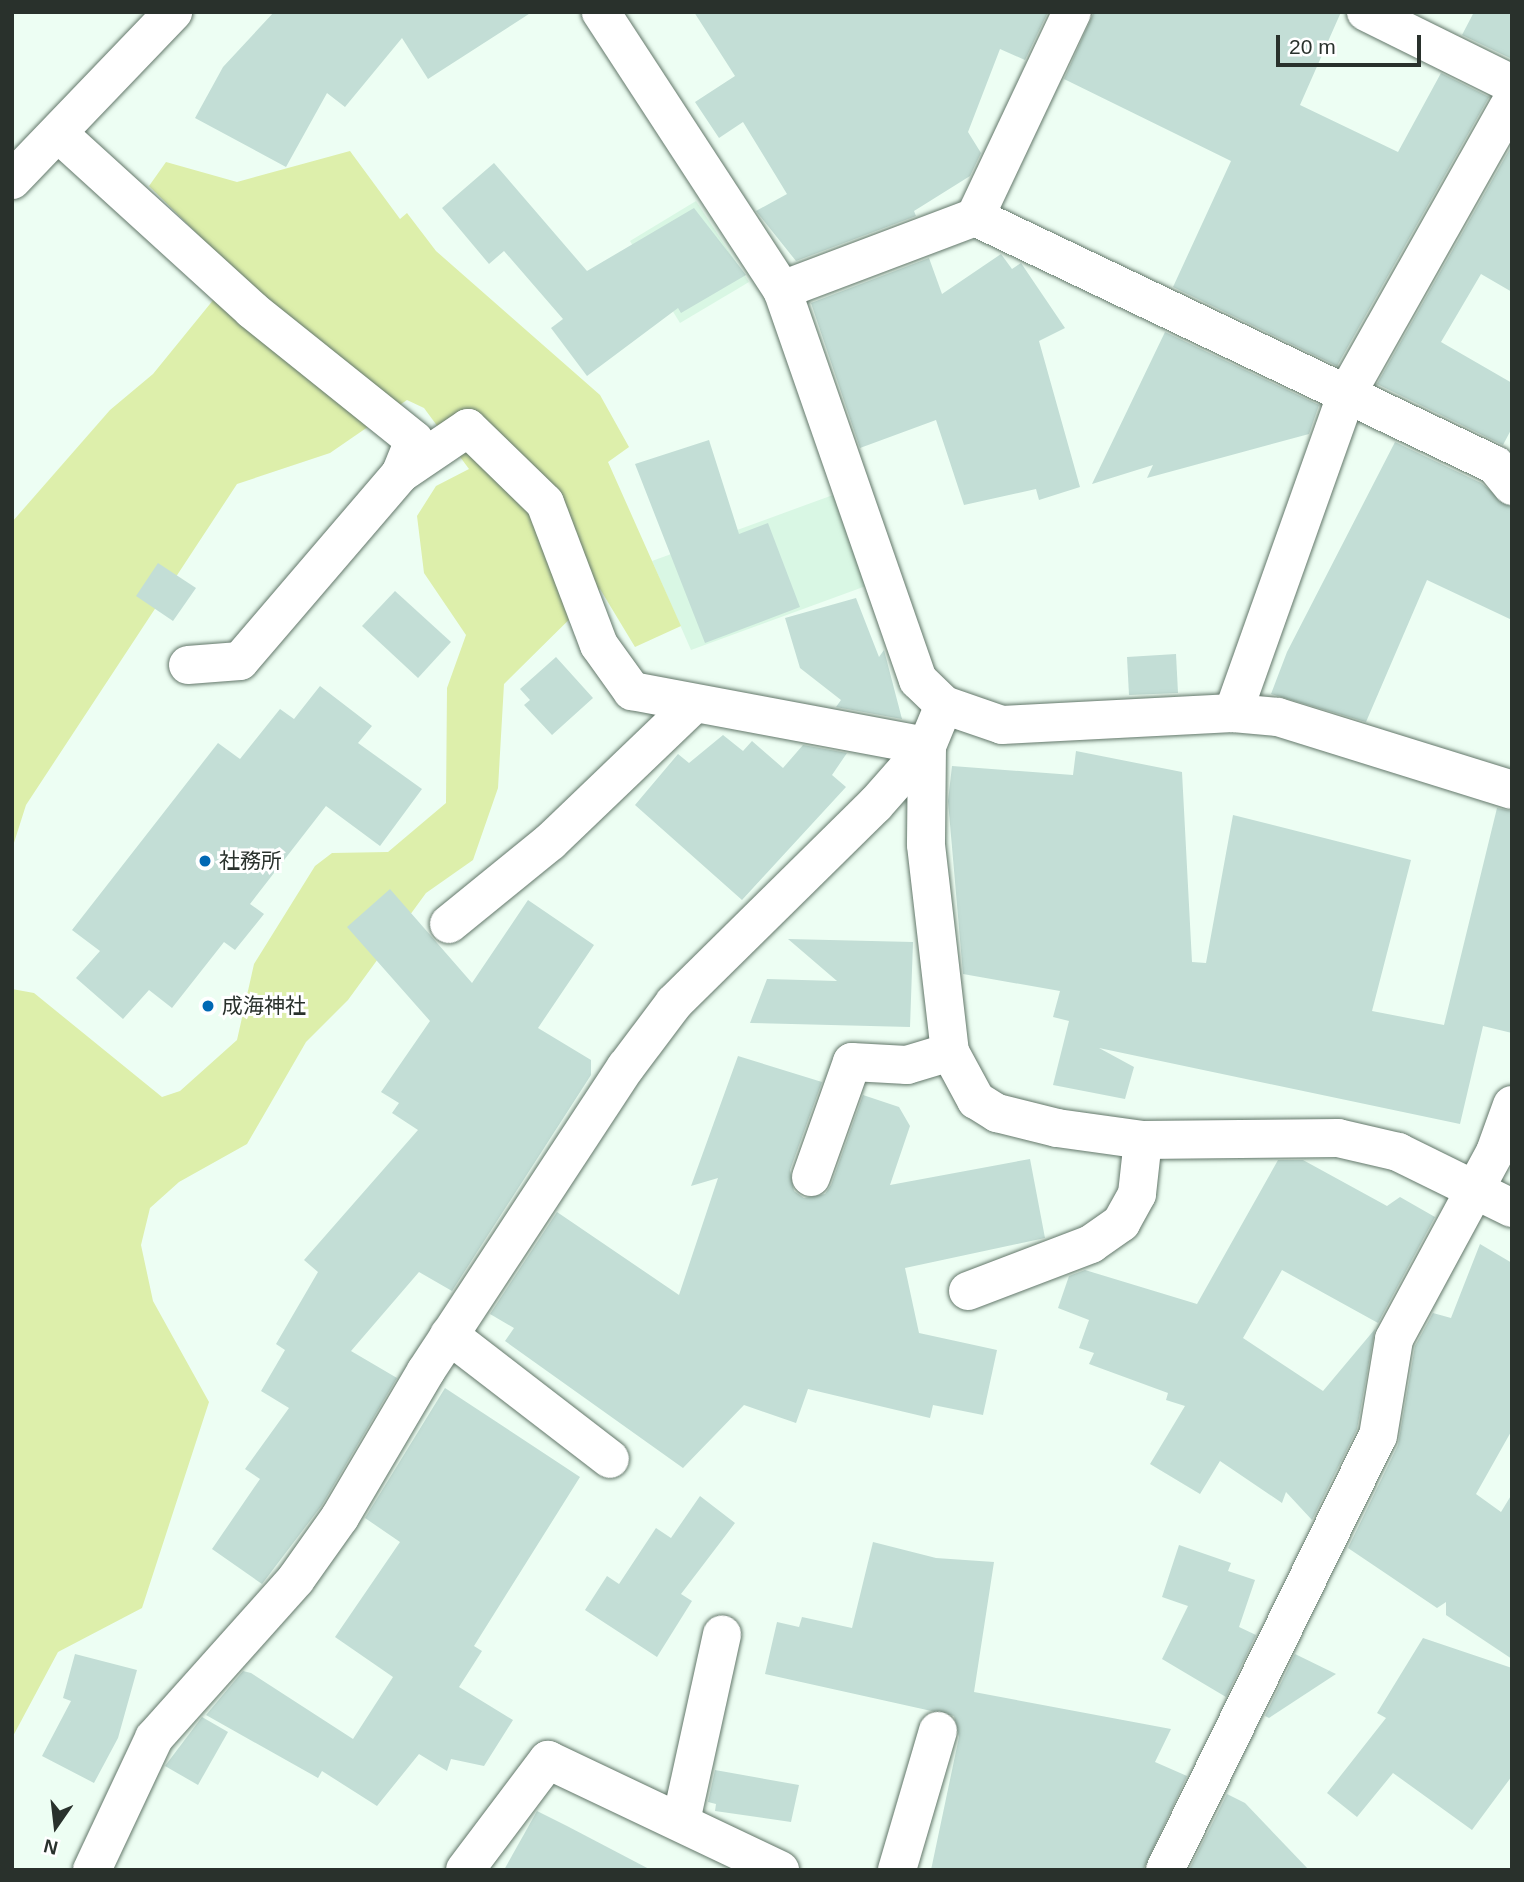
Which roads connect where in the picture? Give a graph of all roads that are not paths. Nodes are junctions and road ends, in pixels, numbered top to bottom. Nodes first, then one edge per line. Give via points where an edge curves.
1 (173, 12) edge
2 (601, 12) edge
3 (1072, 12) edge
4 (1366, 12) edge
5 (1512, 84) edge
6 (1512, 100) edge
7 (60, 135) junction
8 (12, 180) edge
9 (975, 217) junction
10 (782, 290) junction
11 (1346, 395) junction
12 (400, 474) junction
13 (1512, 486) edge
14 (188, 664) dead end
15 (944, 705) junction
16 (692, 706) junction
17 (1233, 713) junction
18 (927, 746) junction
19 (1512, 790) edge
20 (449, 924) dead end
21 (950, 1052) junction
22 (1512, 1105) edge
23 (1143, 1140) junction
24 (811, 1177) dead end
25 (1475, 1186) junction
26 (1512, 1208) edge
27 (968, 1291) dead end
28 (449, 1335) junction
29 (610, 1459) dead end
30 (722, 1634) dead end
31 (938, 1731) dead end
32 (681, 1821) junction
33 (91, 1869) edge
34 (465, 1870) edge
35 (780, 1870) edge
36 (897, 1870) edge
37 (1165, 1870) edge

1 - 7 street
2 - 10 street
3 - 9 street
4 - 5 street
6 - 11 street
7 - 8 street
7 - 12 street via 251,310 414,440
9 - 10 street
9 - 11 street
10 - 15 street via 918,680
11 - 13 street via 1495,465
11 - 17 street
12 - 14 street via 240,661
12 - 16 street via 468,428 545,503 599,645 632,691
15 - 17 street via 1002,725
15 - 18 street
16 - 18 street
16 - 20 street via 550,842
17 - 19 street via 1278,717
18 - 21 street via 926,845
18 - 28 street via 674,1003
21 - 23 street via 976,1100 997,1113
21 - 24 street via 907,1065 852,1062
22 - 25 street
23 - 25 street via 1338,1138 1398,1152
23 - 27 street via 1137,1194 1121,1223 1091,1244
25 - 26 street
25 - 37 street via 1394,1339 1378,1436
28 - 29 street
28 - 33 street via 296,1579 154,1738
30 - 32 street
31 - 36 street
32 - 34 street via 548,1760
32 - 35 street

